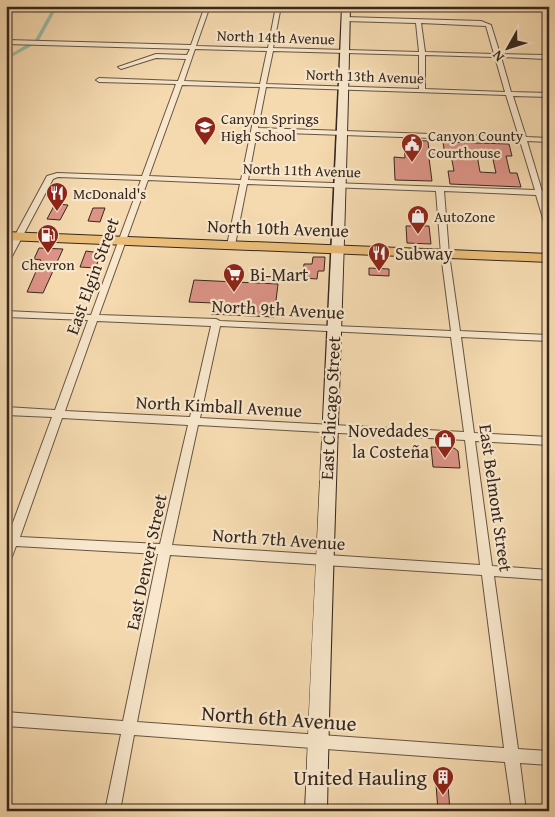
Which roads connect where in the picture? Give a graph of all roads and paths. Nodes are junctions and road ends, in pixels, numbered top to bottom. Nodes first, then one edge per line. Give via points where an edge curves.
1 (208, 6) edge
2 (279, 6) edge
3 (346, 6) edge
4 (345, 19) junction
5 (418, 21) junction
6 (6, 42) edge
7 (192, 47) junction
8 (271, 49) junction
9 (344, 52) junction
10 (422, 54) junction
11 (498, 56) junction
12 (188, 57) junction
13 (545, 58) dead end
14 (121, 67) dead end
15 (99, 80) dead end
16 (180, 82) junction
17 (263, 85) junction
18 (343, 88) junction
19 (422, 91) junction
20 (510, 94) junction
21 (549, 95) edge
22 (254, 130) junction
23 (342, 133) junction
24 (524, 140) junction
25 (549, 140) edge
26 (146, 178) junction
27 (243, 182) junction
28 (341, 185) junction
29 (440, 189) junction
30 (539, 193) junction
31 (549, 193) edge
32 (549, 225) edge
33 (12, 236) edge
34 (123, 241) junction
35 (231, 245) junction
36 (338, 250) junction
37 (444, 254) junction
38 (549, 258) edge
39 (6, 260) edge
40 (6, 314) edge
41 (94, 317) junction
42 (216, 322) junction
43 (333, 328) junction
44 (456, 333) junction
45 (549, 338) edge
46 (6, 411) edge
47 (59, 413) junction
48 (195, 421) junction
49 (329, 428) junction
50 (470, 436) junction
51 (549, 441) edge
52 (9, 541) edge
53 (165, 550) junction
54 (6, 558) edge
55 (323, 560) junction
56 (488, 570) junction
57 (549, 575) edge
58 (6, 719) edge
59 (128, 728) junction
60 (318, 743) junction
61 (512, 755) junction
62 (549, 758) edge
63 (112, 811) edge
64 (316, 811) edge
65 (519, 811) edge

1 - 7 street, East Elgin Street
2 - 8 street
3 - 4 street, East Chicago Street
4 - 5 street
4 - 9 street, East Chicago Street
5 - 10 street
5 - 11 street via 488,25
6 - 7 street, North 14th Avenue
7 - 8 street, North 14th Avenue
7 - 12 street, East Elgin Street
8 - 9 street, North 14th Avenue
8 - 17 street
9 - 10 street, North 14th Avenue
9 - 18 street, East Chicago Street
10 - 11 street, North 14th Avenue
10 - 19 street
11 - 13 street, North 14th Avenue
11 - 20 street
12 - 14 street via 156,56
12 - 16 street, East Elgin Street
15 - 16 street, North 13th Avenue
16 - 17 street, North 13th Avenue
16 - 26 street, East Elgin Street
17 - 18 street, North 13th Avenue
17 - 22 street
18 - 19 street, North 13th Avenue
18 - 23 street, East Chicago Street
19 - 20 street, North 13th Avenue
20 - 21 street, North 13th Avenue
20 - 24 street
22 - 23 street
22 - 27 street
23 - 24 street
23 - 28 street, East Chicago Street
24 - 25 street
24 - 30 street
26 - 27 street, North 11th Avenue
26 - 33 street, North 11th Avenue via 54,176
26 - 34 street, East Elgin Street
27 - 28 street, North 11th Avenue
27 - 35 street
28 - 29 street, North 11th Avenue
28 - 36 street, East Chicago Street
29 - 30 street, North 11th Avenue
29 - 37 street, East Belmont Street
30 - 31 street, North 11th Avenue
30 - 32 street
33 - 34 main road, North 10th Avenue
33 - 39 street
34 - 35 main road, North 10th Avenue
34 - 41 street, East Elgin Street
35 - 36 main road, North 10th Avenue
36 - 37 main road, North 10th Avenue
36 - 43 street, East Chicago Street
37 - 38 main road, North 10th Avenue
37 - 44 street, East Belmont Street
40 - 41 street, North 9th Avenue
41 - 42 street, North 9th Avenue
41 - 47 street, East Elgin Street
42 - 43 street, North 9th Avenue
42 - 48 street, East Denver Street
43 - 44 street, North 9th Avenue
43 - 49 street, East Chicago Street
44 - 45 street, North 9th Avenue
44 - 50 street, East Belmont Street
46 - 47 street, North Kimball Avenue
47 - 48 street, North Kimball Avenue
47 - 52 street, East Elgin Street
48 - 49 street, North Kimball Avenue
48 - 53 street, East Denver Street
49 - 50 street, North Kimball Avenue
49 - 55 street, East Chicago Street
50 - 51 street, North Kimball Avenue
50 - 56 street, East Belmont Street
52 - 53 street, North 7th Avenue
52 - 54 street, East Elgin Street
53 - 55 street, North 7th Avenue
53 - 59 street, East Denver Street
55 - 56 street, North 7th Avenue
55 - 60 street, East Chicago Street
56 - 57 street, North 7th Avenue
56 - 61 street, East Belmont Street
58 - 59 street, North 6th Avenue
59 - 60 street, North 6th Avenue
59 - 63 street, East Denver Street
60 - 61 street, North 6th Avenue
60 - 64 street, East Chicago Street
61 - 62 street, North 6th Avenue
61 - 65 street, East Belmont Street

